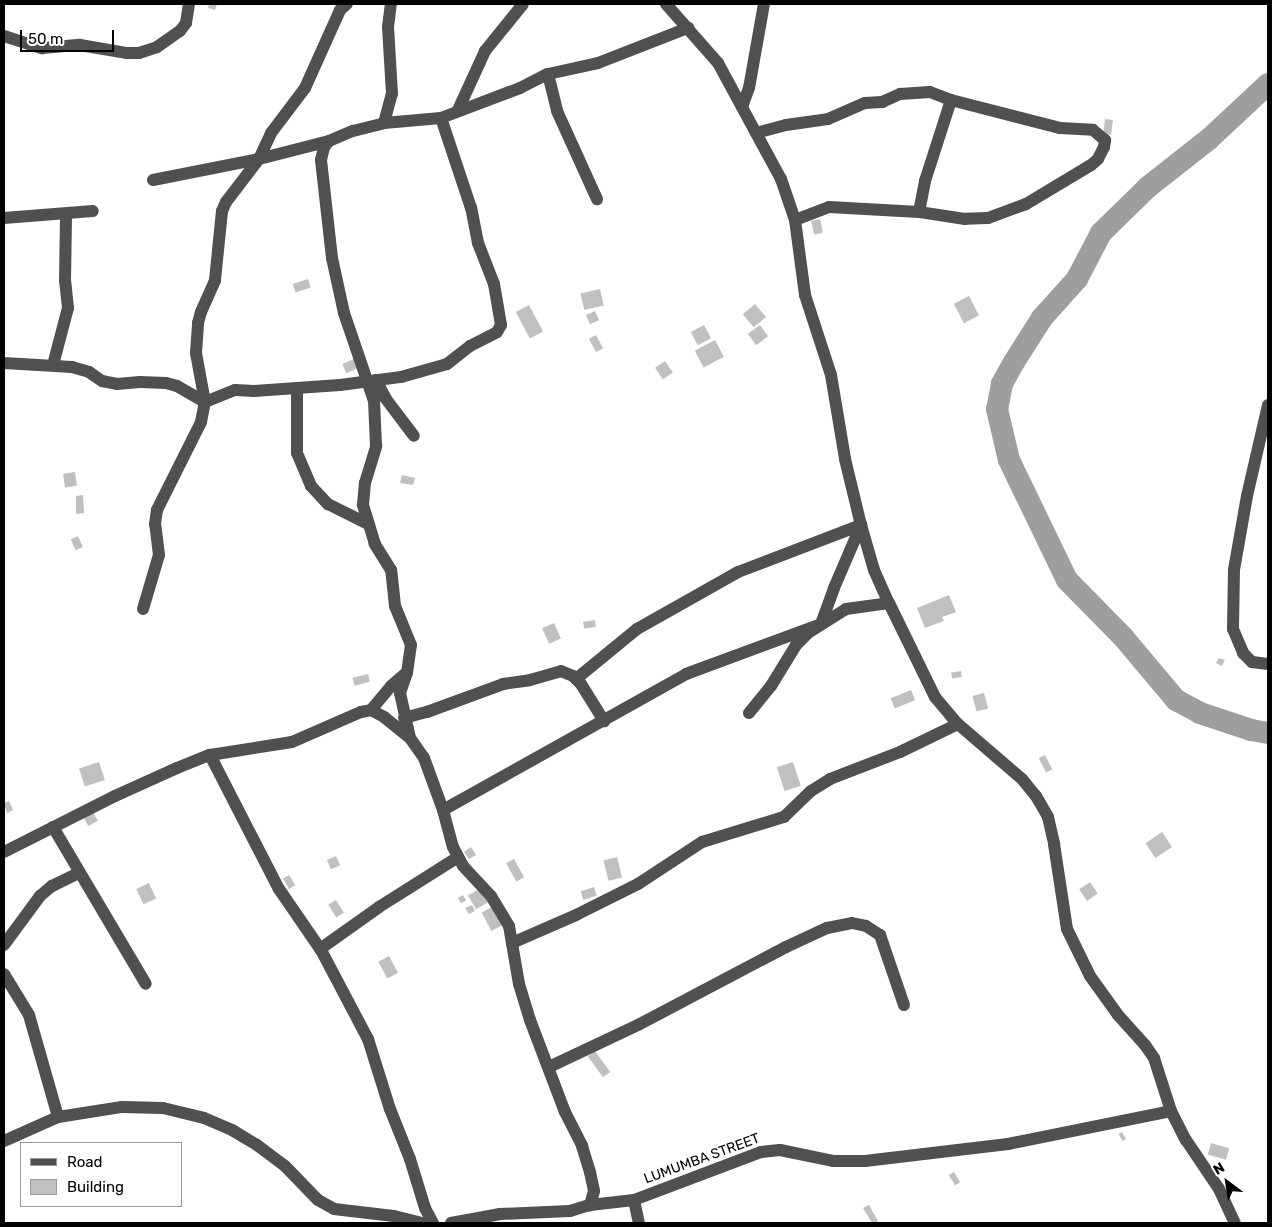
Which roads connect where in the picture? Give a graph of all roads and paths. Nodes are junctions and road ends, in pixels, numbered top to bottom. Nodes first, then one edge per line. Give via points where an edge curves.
1 (189, 4) edge
2 (347, 4) edge
3 (392, 4) edge
4 (522, 4) edge
5 (666, 4) edge
6 (764, 4) edge
7 (688, 28) junction
8 (4, 36) edge
9 (548, 74) junction
10 (951, 100) junction
11 (742, 107) junction
12 (458, 110) junction
13 (441, 118) junction
14 (384, 123) junction
15 (756, 133) junction
16 (329, 141) junction
17 (258, 159) junction
18 (153, 180) dead end
19 (597, 199) dead end
20 (93, 211) dead end
21 (918, 212) junction
22 (66, 214) junction
23 (4, 218) edge
24 (795, 220) junction
25 (4, 363) edge
26 (53, 365) junction
27 (371, 380) junction
28 (297, 388) junction
29 (205, 402) junction
30 (1268, 404) edge
31 (414, 436) dead end
32 (368, 524) junction
33 (861, 525) junction
34 (889, 603) junction
35 (143, 609) dead end
36 (821, 624) junction
37 (1268, 664) edge
38 (407, 673) junction
39 (576, 679) junction
40 (371, 710) junction
41 (749, 713) dead end
42 (404, 718) junction
43 (604, 721) junction
44 (958, 724) junction
45 (410, 738) junction
46 (210, 756) junction
47 (443, 810) junction
48 (53, 827) junction
49 (4, 850) edge
50 (458, 856) junction
51 (79, 873) junction
52 (512, 942) junction
53 (4, 946) edge
54 (320, 948) junction
55 (4, 974) edge
56 (146, 984) dead end
57 (904, 1004) dead end
58 (548, 1067) junction
59 (1171, 1111) junction
60 (58, 1117) junction
61 (4, 1141) edge
62 (634, 1200) junction
63 (590, 1205) junction
64 (569, 1217) edge
65 (422, 1223) edge
66 (433, 1223) edge
67 (451, 1223) edge
68 (639, 1223) edge
69 (1235, 1223) edge

1 - 8 street via 186,23 180,32 157,48 139,53 80,45 42,48
2 - 17 street via 340,10 305,88 271,133
3 - 14 street via 388,27 392,94
4 - 12 street via 485,51
5 - 7 street
6 - 11 street via 750,88
7 - 9 street via 598,63
7 - 11 street via 718,64
9 - 12 street via 520,88
9 - 19 street via 556,111
10 - 15 street via 930,92 900,94 882,102 865,103 828,119
10 - 21 street
10 - 21 street via 1060,128 1093,130 1104,138 1104,147 1091,165 1003,214 976,220
11 - 15 street
12 - 13 street
13 - 14 street
13 - 27 street via 478,243 494,284 501,325 496,332 447,364 401,377
14 - 16 street
15 - 24 street via 781,179
16 - 17 street
16 - 27 street via 321,160 332,258 344,313
17 - 18 street
17 - 29 street via 222,212 214,280 198,323 196,353
20 - 22 street
21 - 24 street via 829,207
22 - 23 street
22 - 26 street via 68,308
24 - 33 street via 805,295 832,375 845,459
25 - 26 street
26 - 29 street via 89,372 102,381 117,384 166,383
27 - 28 street
27 - 31 street
27 - 32 street via 376,446 365,484 363,505
28 - 29 street via 254,392 236,390
28 - 32 street via 297,453 311,486 328,504
29 - 35 street via 201,422 157,510 155,524 159,555
30 - 37 street via 1234,570 1233,628 1243,653 1252,662
32 - 38 street via 375,544 391,570 395,606 411,645
33 - 34 street via 874,570
33 - 36 street
33 - 39 street via 738,572 637,629
34 - 36 street via 846,609
34 - 44 street via 935,697
36 - 41 street via 796,644
36 - 43 street via 686,674
38 - 40 street
38 - 42 street via 400,693
39 - 42 street via 561,671 503,684
39 - 43 street
40 - 45 street
40 - 46 street via 292,742
42 - 45 street
43 - 47 street
44 - 52 street via 900,752 830,779 811,791 784,817 702,842 638,884
44 - 59 street via 1022,779 1044,810 1054,844 1068,929 1090,976 1154,1058
45 - 47 street via 424,758
46 - 48 street via 177,768
46 - 54 street via 279,889
47 - 50 street via 448,834
48 - 49 street
48 - 51 street
50 - 52 street via 498,907 509,926
50 - 54 street
51 - 53 street via 52,886 40,896
51 - 56 street
52 - 58 street via 522,993
54 - 66 street via 368,1039 390,1109
55 - 60 street via 29,1015
57 - 58 street via 880,935 866,926 852,923 827,928 786,946 638,1025
58 - 63 street via 588,1164 594,1191
59 - 62 street, LUMUMBA STREET via 1008,1144 865,1161 833,1161 780,1150 761,1152
59 - 69 street via 1186,1140 1219,1188
60 - 61 street
60 - 65 street via 122,1107 163,1108 204,1118 257,1145 285,1166 318,1200 334,1209 394,1216
62 - 63 street, LUMUMBA STREET
62 - 68 street
63 - 64 street, LUMUMBA STREET
64 - 67 street, LUMUMBA STREET via 500,1214

